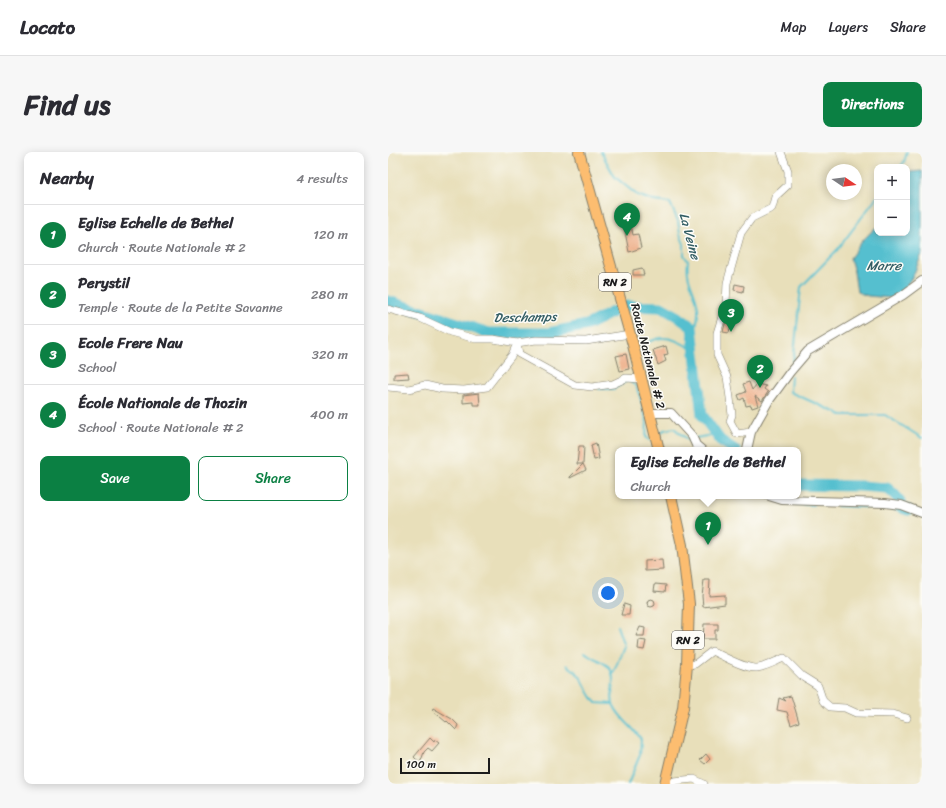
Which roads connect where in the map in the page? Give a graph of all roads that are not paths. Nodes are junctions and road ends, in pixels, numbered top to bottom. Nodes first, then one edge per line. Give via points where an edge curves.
1 (579, 152) edge
2 (781, 152) edge
3 (922, 282) edge
4 (388, 309) edge
5 (630, 334) junction
6 (517, 343) junction
7 (641, 379) junction
8 (388, 387) edge
9 (649, 413) junction
10 (751, 432) junction
11 (658, 447) edge
12 (699, 447) edge
13 (748, 447) edge
14 (672, 499) edge
15 (779, 499) edge
16 (922, 512) edge
17 (687, 665) junction
18 (907, 718) dead end
19 (665, 784) edge
20 (673, 784) edge
21 (704, 784) edge

1 - 5 main road, Route Nationale # 2 / RN 2
2 - 10 street via 788,171 788,185 775,197 772,208 752,218 741,233 717,333 717,355 726,377 730,398 730,421 737,434
3 - 10 street via 808,351 768,402
4 - 6 street via 476,339
5 - 6 street via 586,341 536,340
5 - 7 main road, Route Nationale # 2 / RN 2
6 - 7 street via 520,354 575,384 592,388 613,384 626,378
6 - 8 street via 512,355 487,388 442,390 425,385 409,388
7 - 9 main road, Route Nationale # 2 / RN 2
9 - 11 main road, Route Nationale # 2 / RN 2
9 - 12 street via 671,413
10 - 13 street
14 - 17 main road, RN 2 via 682,545 688,596
15 - 16 street via 901,505
17 - 18 street via 694,664 712,652 757,668 784,658 802,676 818,686 823,701 830,707 845,708 856,713 893,714
17 - 19 main road, RN 2 via 683,708
20 - 21 street via 674,781 694,779

